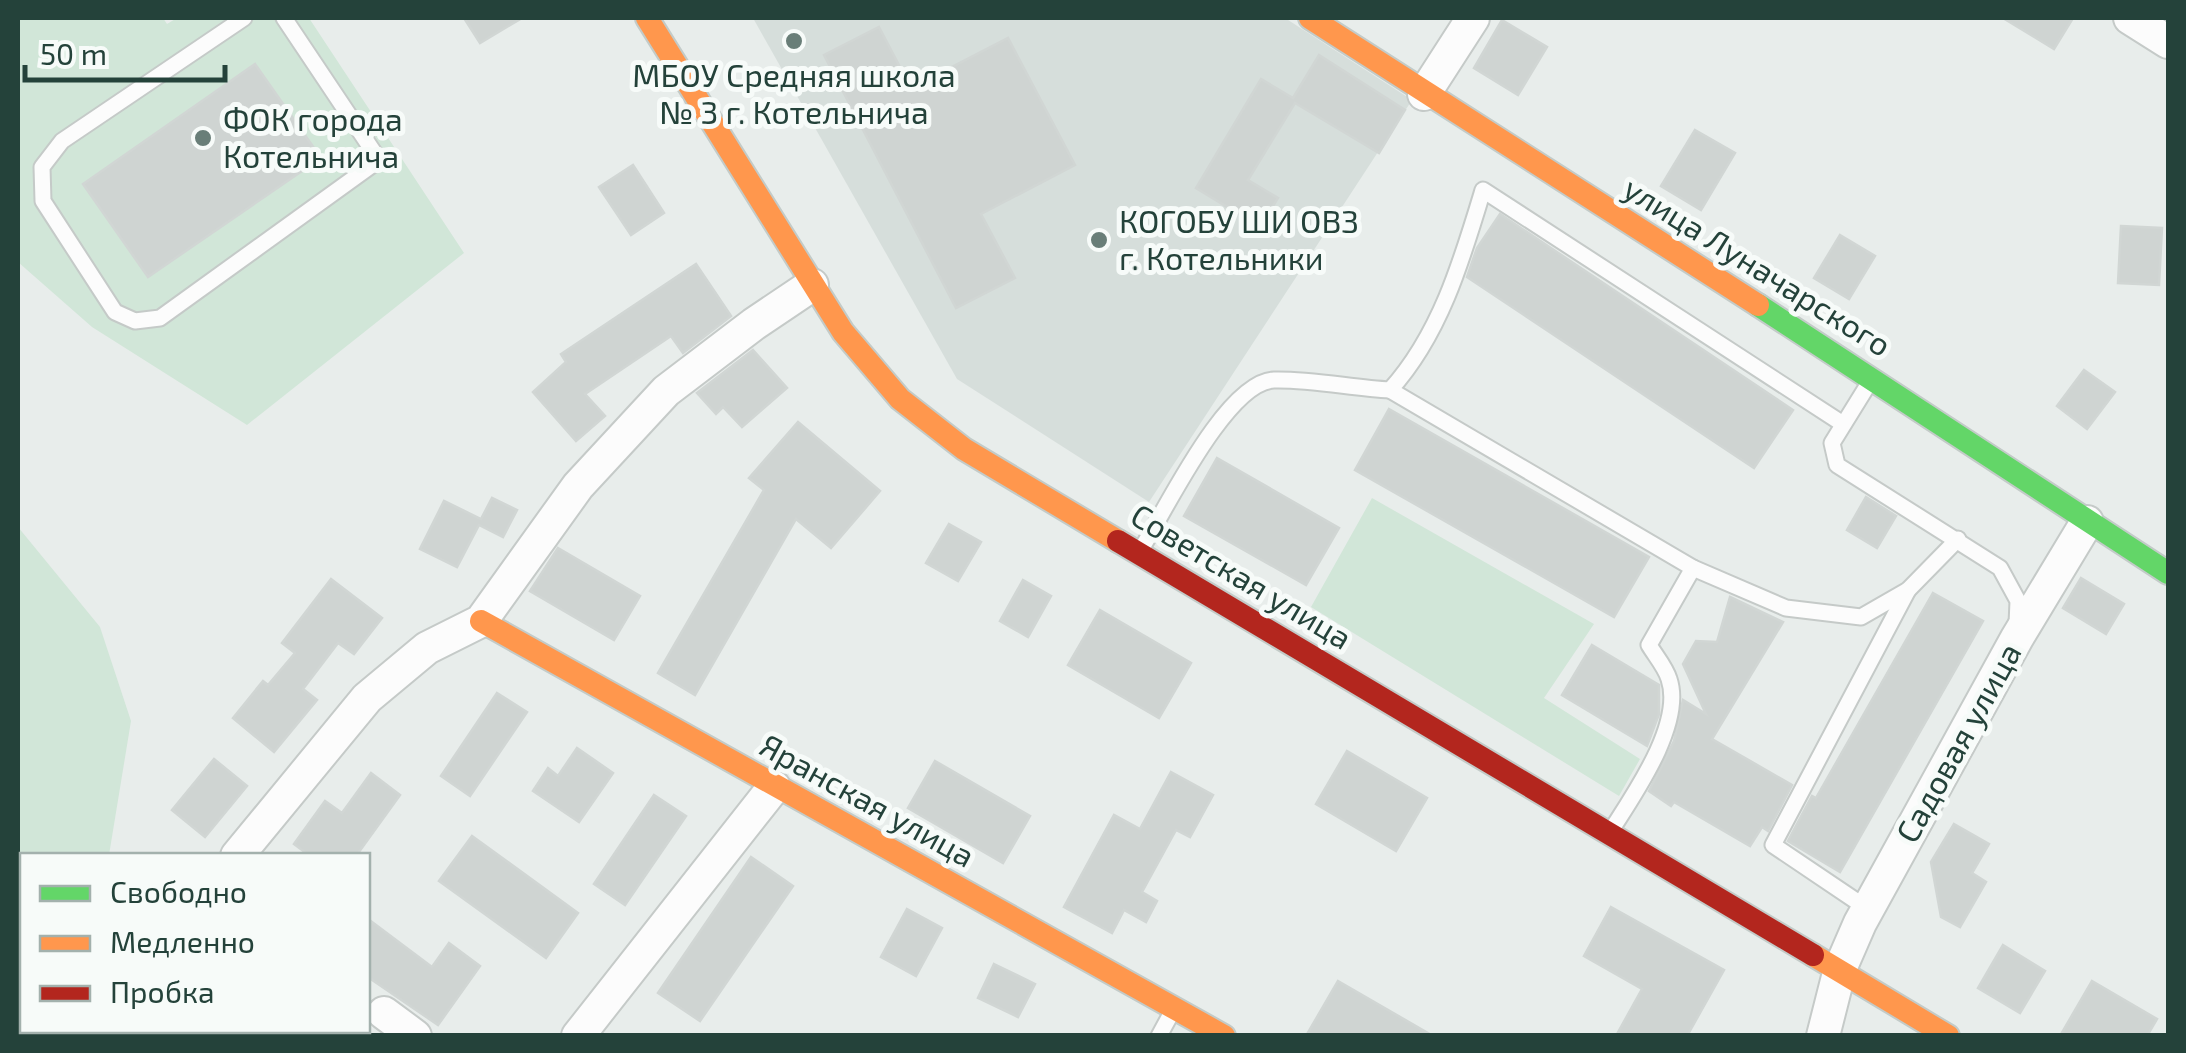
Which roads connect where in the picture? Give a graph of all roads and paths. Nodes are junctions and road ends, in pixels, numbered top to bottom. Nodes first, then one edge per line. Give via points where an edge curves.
1 (244, 18) edge
2 (284, 18) edge
3 (647, 18) edge
4 (1310, 18) edge
5 (1473, 18) edge
6 (2130, 18) edge
7 (2168, 42) edge
8 (1424, 94) junction
9 (812, 285) junction
10 (1872, 378) junction
11 (1390, 390) junction
12 (1843, 424) junction
13 (2087, 522) junction
14 (1958, 540) junction
15 (1138, 554) junction
16 (1693, 568) junction
17 (2168, 573) edge
18 (1908, 590) junction
19 (481, 621) junction
20 (2017, 638) junction
21 (774, 787) junction
22 (1608, 834) junction
23 (240, 853) edge
24 (1868, 909) junction
25 (1840, 969) junction
26 (1174, 1008) junction
27 (384, 1013) dead end
28 (414, 1036) edge
29 (578, 1036) edge
30 (1159, 1036) edge
31 (1224, 1036) edge
32 (1822, 1036) edge
33 (1948, 1036) edge

1 - 2 lane via 62,141 42,166 42,201 114,312 135,321 160,318 379,160
3 - 9 street, Советская улица
4 - 8 street, улица Луначарского
5 - 8 street
6 - 7 street
8 - 10 street, улица Луначарского
9 - 15 street, Советская улица via 900,399 964,449
9 - 19 street via 666,391 578,486
10 - 12 lane
10 - 13 street, улица Луначарского
11 - 12 lane via 1414,364 1448,295 1482,190
11 - 15 lane via 1272,380 1243,392
11 - 16 lane
12 - 14 lane via 1832,442 1837,465
13 - 17 street, улица Луначарского
13 - 20 street, Садовая улица
14 - 18 lane
14 - 20 lane via 2000,568 2018,601
15 - 22 street, Советская улица
16 - 18 lane via 1786,608 1861,616
16 - 22 lane via 1649,645 1670,680 1671,720
18 - 24 lane via 1773,845
19 - 21 street, Яранская улица
19 - 23 street via 427,648 367,698
20 - 24 street, Садовая улица
21 - 26 street, Яранская улица
21 - 29 street
22 - 25 street, Советская улица
24 - 25 street, Садовая улица
25 - 32 street, Садовая улица
25 - 33 street, Советская улица
26 - 30 lane
26 - 31 street, Яранская улица
27 - 28 street

